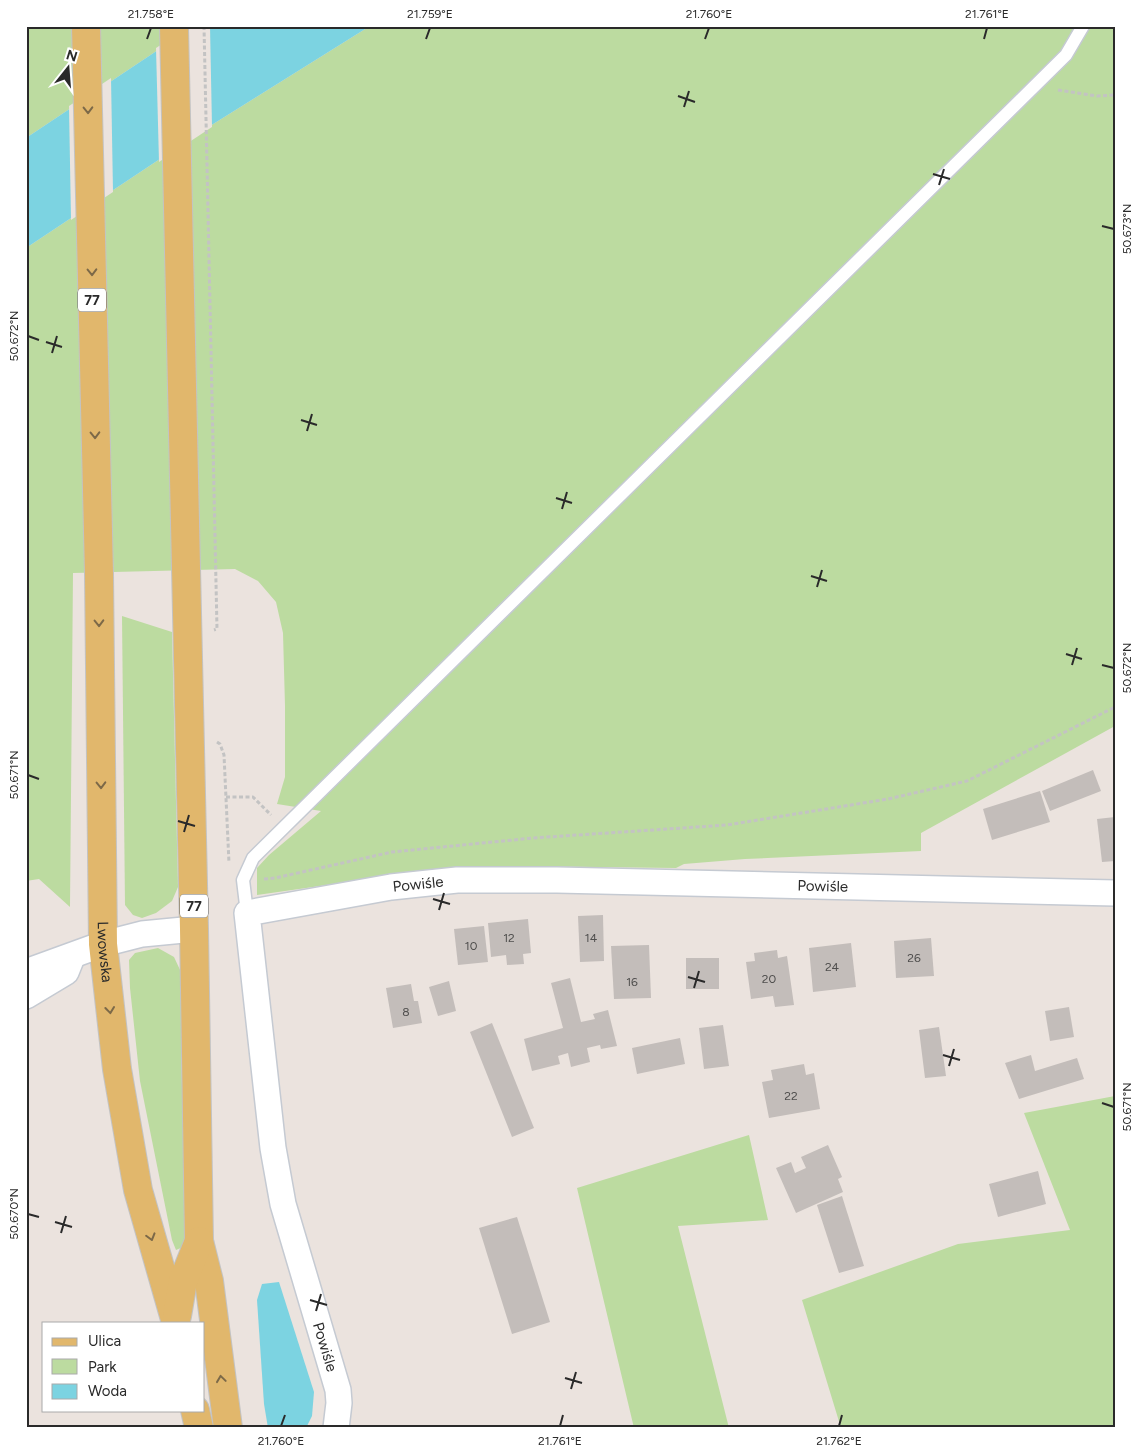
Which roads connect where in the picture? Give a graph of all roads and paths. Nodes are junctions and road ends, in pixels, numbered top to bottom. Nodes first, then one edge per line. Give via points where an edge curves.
1 (86, 26) edge
2 (174, 26) edge
3 (204, 26) edge
4 (1083, 26) edge
5 (1035, 86) junction
6 (1115, 95) edge
7 (217, 629) dead end
8 (1115, 707) edge
9 (212, 739) dead end
10 (283, 828) junction
11 (275, 878) dead end
12 (1115, 893) edge
13 (248, 913) junction
14 (194, 930) junction
15 (103, 944) junction
16 (72, 954) junction
17 (26, 972) edge
18 (26, 996) edge
19 (199, 1241) junction
20 (176, 1322) edge
21 (176, 1322) edge
22 (195, 1412) edge
23 (199, 1428) edge
24 (228, 1428) edge
25 (336, 1428) edge

1 -> 15 main road, Lwowska / 77
2 - 14 main road, Lwowska / 77
3 - 7 path
4 - 5 lane via 1066,55
5 - 6 path via 1097,96
5 - 10 lane
8 - 11 path via 968,782 888,799 728,825 533,838 392,852
9 - 10 path via 220,744 224,755 226,797 253,797
10 - 13 lane via 253,858 244,880
12 - 13 street, Powiśle via 457,880 390,887
13 - 25 street, Powiśle via 281,1195 338,1390
14 - 15 street via 142,934
14 - 19 main road, Lwowska / 77
15 - 16 street
15 -> 20 main road, Lwowska / 77 via 117,1069 134,1170
16 - 17 street
16 - 18 street via 66,972
19 - 21 main road, Lwowska / 77 via 183,1282
24 -> 19 main road, Lwowska / 77 via 209,1281
22 - 23 main road

